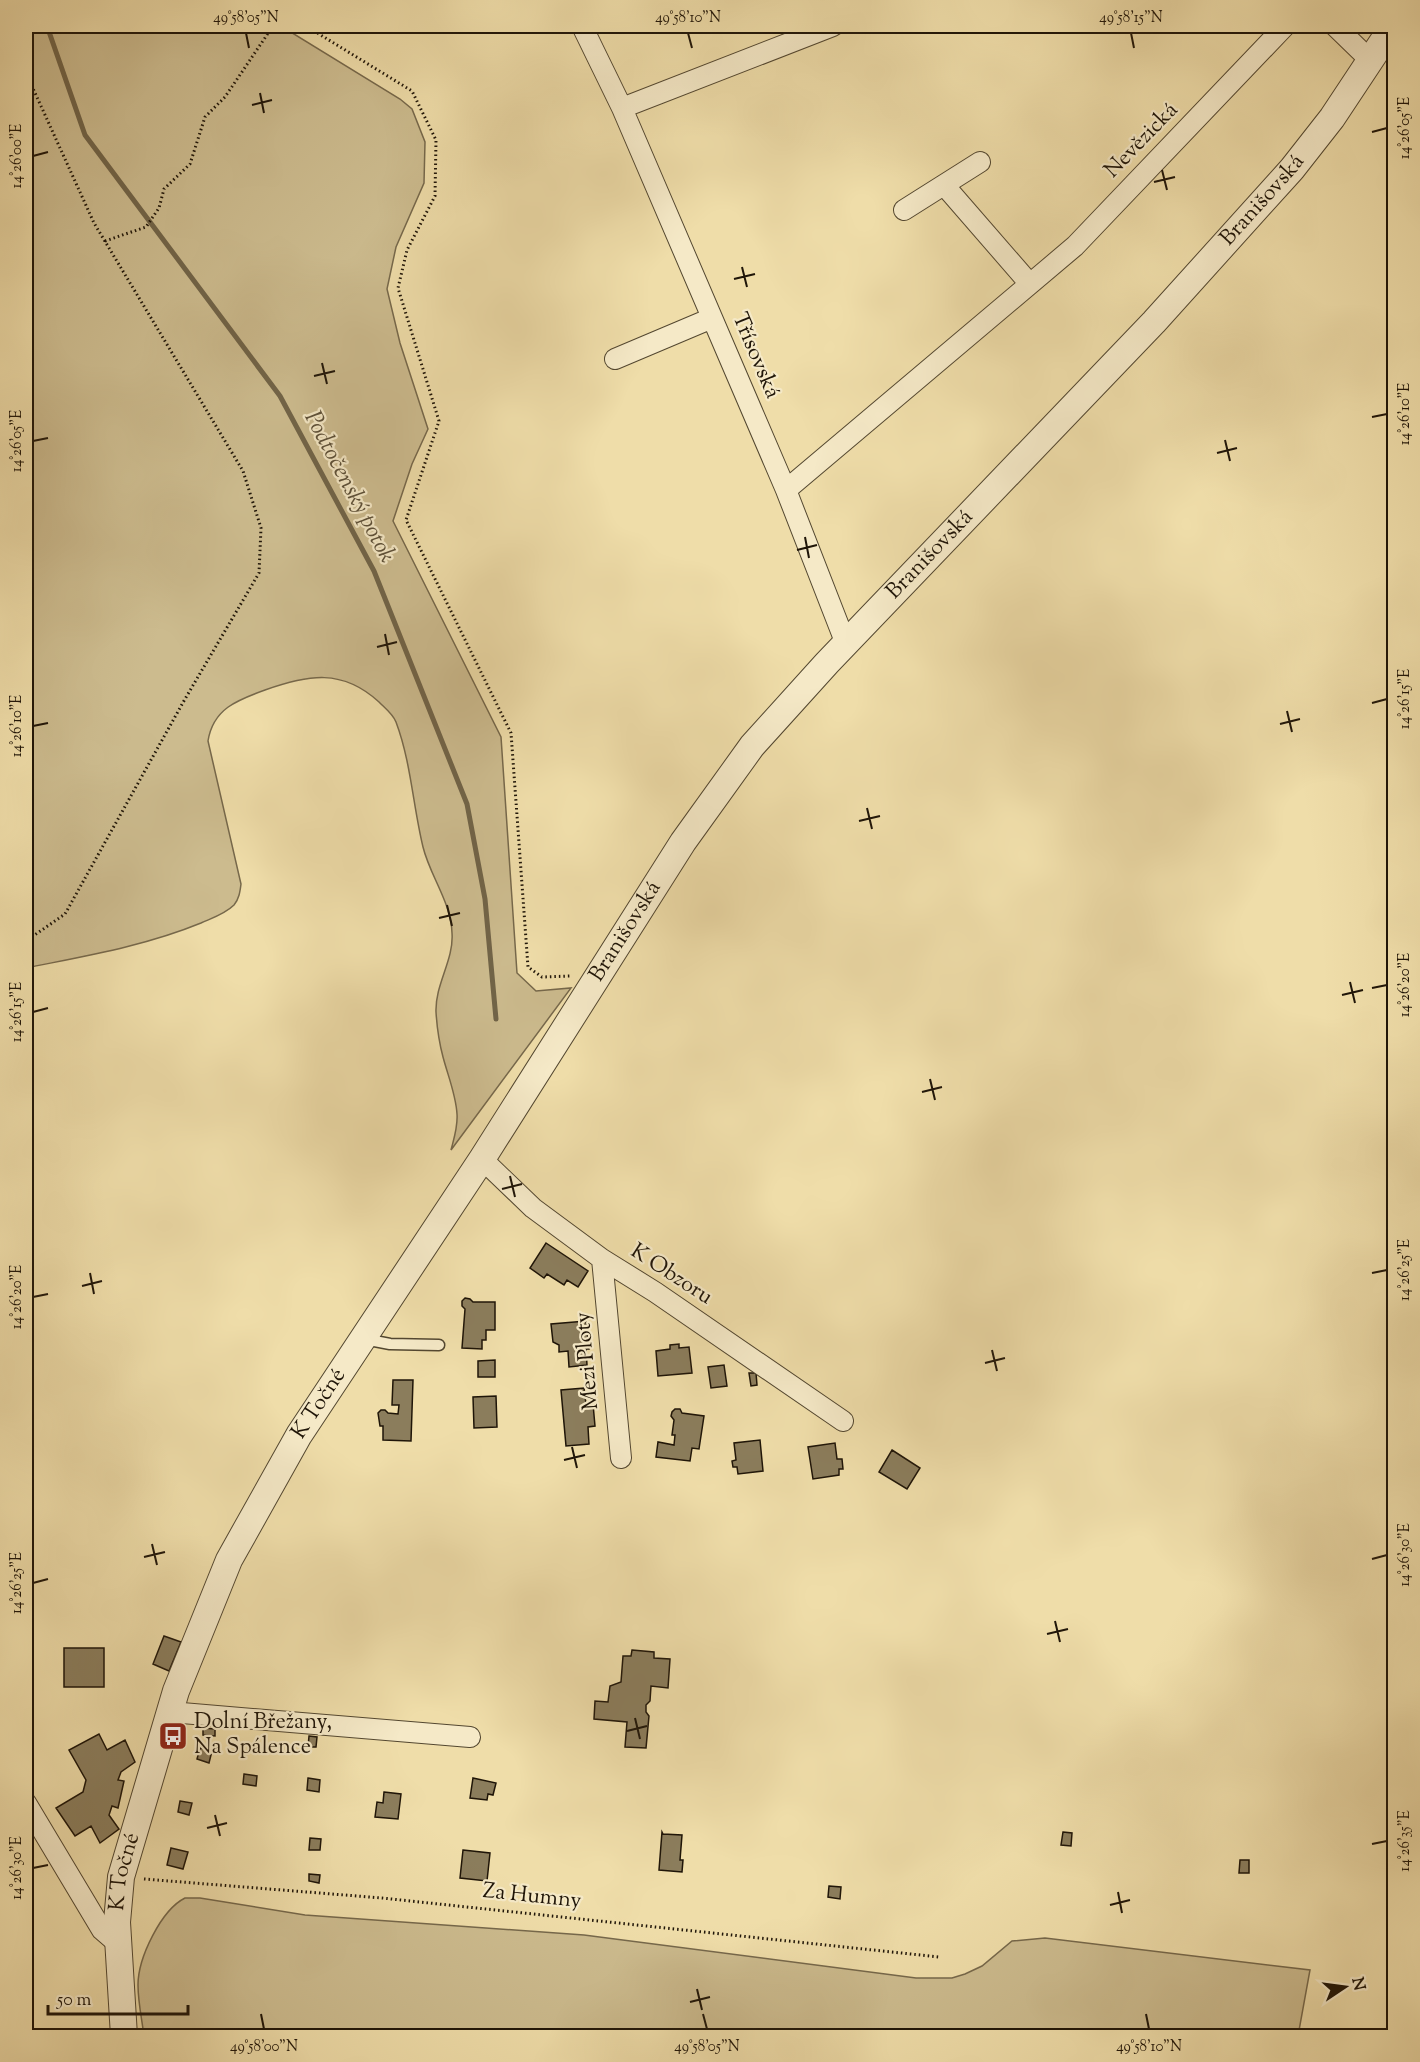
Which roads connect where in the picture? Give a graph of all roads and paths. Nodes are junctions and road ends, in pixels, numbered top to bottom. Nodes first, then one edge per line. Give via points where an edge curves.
1 (273, 26) edge
2 (306, 26) edge
3 (582, 26) edge
4 (833, 26) edge
5 (1286, 26) edge
6 (1335, 26) edge
7 (1393, 26) edge
8 (1370, 60) junction
9 (26, 73) edge
10 (622, 108) junction
11 (980, 162) dead end
12 (944, 185) junction
13 (904, 210) dead end
14 (105, 241) junction
15 (1030, 284) junction
16 (712, 318) junction
17 (615, 359) dead end
18 (786, 490) junction
19 (846, 644) junction
20 (26, 941) edge
21 (597, 978) junction
22 (508, 1117) joint
23 (482, 1159) junction
24 (602, 1259) junction
25 (364, 1338) junction
26 (439, 1345) dead end
27 (843, 1421) dead end
28 (621, 1458) dead end
29 (170, 1712) junction
30 (470, 1737) dead end
31 (26, 1803) edge
32 (121, 1877) junction
33 (117, 1943) junction
34 (939, 1957) dead end
35 (124, 2037) edge

1 - 14 path via 225,97 205,117 190,164 164,189 159,208 146,226
2 - 21 path via 412,91 436,140 435,196 407,250 398,288 439,421 406,520 511,733 528,967 542,976
3 - 10 street, Třísovská
4 - 10 street
5 - 15 street, Nevězická via 1075,246
6 - 8 street
7 - 8 street, Branišovská
8 - 19 street, Branišovská via 1332,118 1276,186 1154,322
9 - 14 path
10 - 16 street, Třísovská
11 - 12 street
12 - 13 street
12 - 15 street
14 - 20 path via 243,471 261,528 259,573 65,914
15 - 18 street, Nevězická
16 - 17 street
16 - 18 street, Třísovská
18 - 19 street, Třísovská
19 - 21 street, Branišovská via 752,746 683,842
21 - 22 street, Branišovská
22 - 23 street, K Točné
23 - 24 street, K Obzoru via 533,1208
23 - 25 street, K Točné
24 - 27 street, K Obzoru
24 - 28 street, Mezi Ploty
25 - 26 lane via 390,1344
25 - 29 street, K Točné via 299,1435 229,1560
29 - 30 street
29 - 32 street, K Točné
31 - 33 street via 102,1930
32 - 33 street, K Točné
32 - 34 path, Za Humny via 382,1898
33 - 35 street, K Točné

